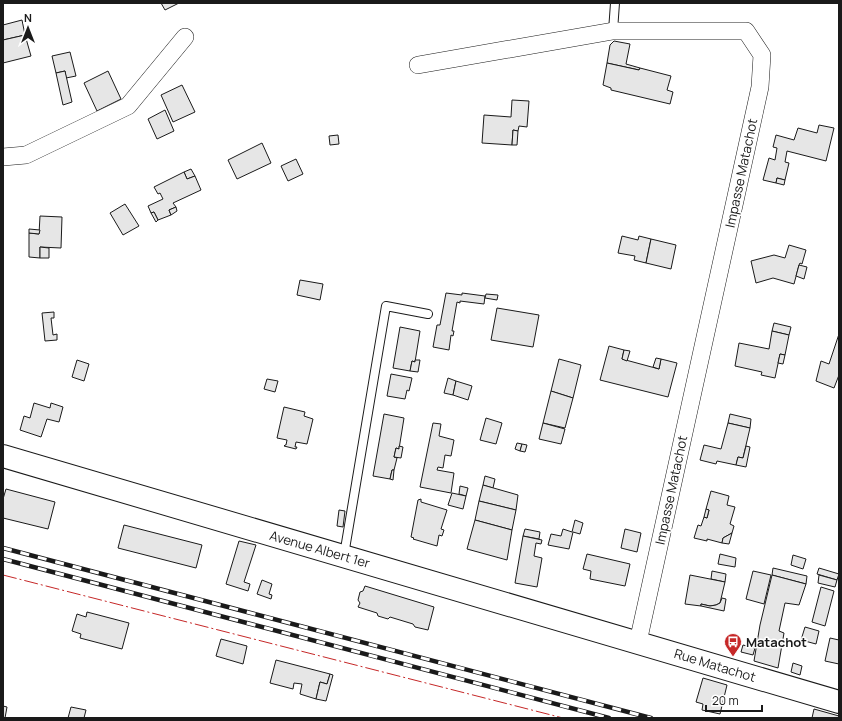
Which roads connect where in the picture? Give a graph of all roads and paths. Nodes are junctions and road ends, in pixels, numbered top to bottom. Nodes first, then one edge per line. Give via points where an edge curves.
1 (615, 3) edge
2 (613, 31) junction
3 (185, 37) dead end
4 (418, 65) dead end
5 (3, 157) edge
6 (428, 314) dead end
7 (3, 456) edge
8 (344, 556) junction
9 (638, 642) junction
10 (839, 702) edge

1 - 2 lane
2 - 4 street, Impasse Matachot
2 - 9 street, Impasse Matachot via 746,31 762,55 760,87
3 - 5 street via 128,106 26,155
6 - 8 lane via 386,306
7 - 8 main road, Avenue Albert 1er
8 - 9 main road, Avenue Albert 1er
9 - 10 main road, Rue Matachot

